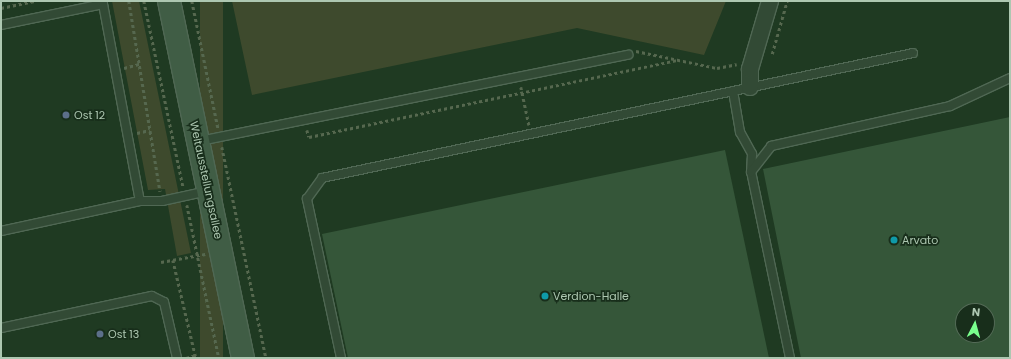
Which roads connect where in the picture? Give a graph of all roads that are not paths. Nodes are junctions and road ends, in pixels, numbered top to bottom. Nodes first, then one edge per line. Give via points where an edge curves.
1 (169, 1) edge
2 (770, 1) edge
3 (1, 25) edge
4 (913, 53) dead end
5 (628, 55) road end
6 (1010, 78) edge
7 (750, 87) junction
8 (733, 91) junction
9 (198, 141) junction
10 (751, 172) junction
11 (208, 190) junction
12 (140, 201) junction
13 (1, 231) edge
14 (1, 328) edge
15 (177, 358) edge
16 (243, 358) edge
17 (341, 358) edge
18 (790, 358) edge

1 - 9 main road, Weltausstellungsallee
2 - 7 street via 748,79
3 - 12 lane via 103,4
4 - 7 lane
5 - 9 lane
6 - 10 lane via 950,106 771,146
7 - 8 lane
8 - 10 lane via 740,132 752,154
8 - 17 lane via 322,178 307,199
9 - 11 main road, Weltausstellungsallee
10 - 18 lane
11 - 12 lane via 162,201
11 - 16 main road, Weltausstellungsallee
12 - 13 lane
14 - 15 lane via 152,296 164,302

